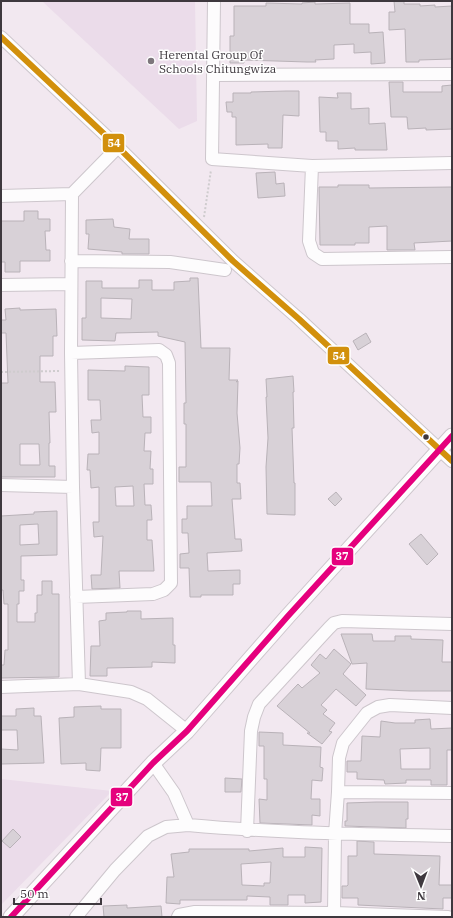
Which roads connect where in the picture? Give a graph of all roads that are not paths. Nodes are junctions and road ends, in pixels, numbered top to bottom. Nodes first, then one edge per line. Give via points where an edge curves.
1 (214, 1) edge
2 (1, 37) edge
3 (452, 74) edge
4 (214, 75) junction
5 (118, 148) junction
6 (452, 163) edge
7 (312, 166) junction
8 (72, 194) junction
9 (1, 196) edge
10 (452, 257) edge
11 (71, 261) junction
12 (225, 270) dead end
13 (71, 284) junction
14 (1, 285) edge
15 (71, 353) junction
16 (452, 436) edge
17 (439, 450) junction
18 (452, 461) edge
19 (1, 485) edge
20 (73, 487) junction
21 (76, 597) junction
22 (452, 624) edge
23 (79, 684) junction
24 (1, 687) edge
25 (452, 708) edge
26 (187, 731) junction
27 (153, 763) junction
28 (338, 792) junction
29 (452, 793) edge
30 (188, 825) junction
31 (247, 830) junction
32 (335, 834) junction
33 (452, 836) edge
34 (334, 913) junction
35 (11, 917) edge
36 (76, 917) edge
37 (178, 917) edge
38 (448, 917) edge

1 - 4 street
2 - 5 street
3 - 4 street
4 - 7 street via 212,159
5 - 8 street
5 - 17 street via 233,261
6 - 7 street
7 - 10 street via 309,241 313,253 322,259
8 - 9 street
8 - 11 street
11 - 12 street via 170,262
11 - 13 street
13 - 14 street
13 - 15 street
15 - 20 street
15 - 21 street via 159,350 166,355 169,371 171,583 164,590 153,594
16 - 17 main road
17 - 18 street
17 - 26 main road
19 - 20 street
20 - 21 street
21 - 23 street
22 - 31 street via 342,621 334,623 329,628 259,704 252,731
23 - 24 street
23 - 26 street via 131,692 148,700
25 - 28 street via 390,706 378,707 367,713 343,743 339,758
26 - 27 main road
27 - 30 street via 174,793
27 - 35 main road
28 - 29 street
28 - 32 street
30 - 31 street
30 - 36 street via 166,827 148,836 114,870
31 - 32 street
32 - 33 street
32 - 34 street
34 - 37 street via 195,912
34 - 38 street

